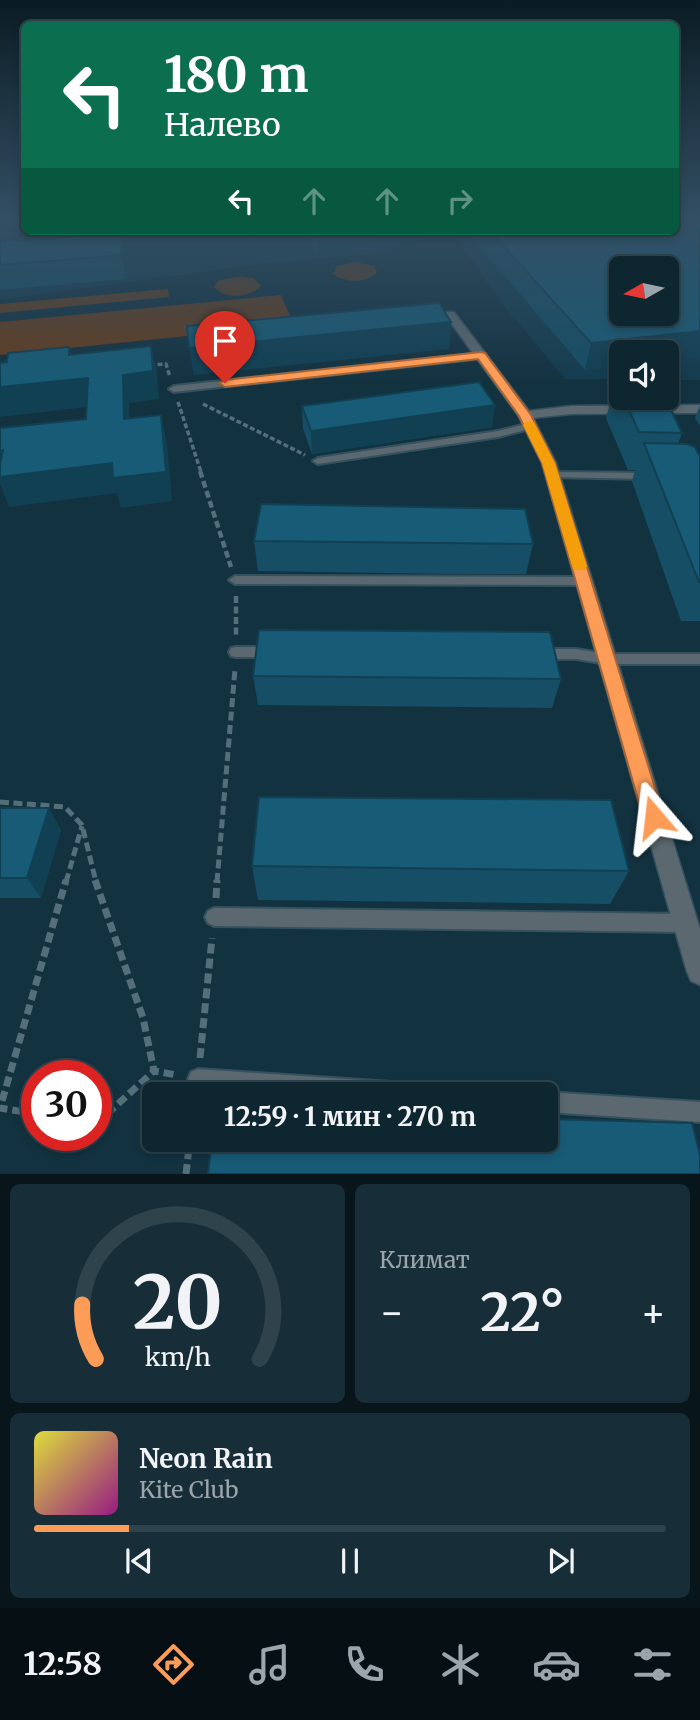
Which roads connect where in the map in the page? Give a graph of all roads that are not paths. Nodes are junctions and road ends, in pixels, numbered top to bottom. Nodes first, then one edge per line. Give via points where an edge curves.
1 (450, 314) edge
2 (481, 356) junction
3 (174, 389) road end
4 (700, 409) edge
5 (528, 421) junction
6 (318, 461) road end
7 (552, 475) junction
8 (668, 476) edge
9 (235, 580) road end
10 (584, 581) junction
11 (236, 652) road end
12 (291, 652) edge
13 (522, 653) edge
14 (607, 659) junction
15 (700, 659) edge
16 (214, 917) road end
17 (685, 923) junction
18 (700, 972) edge
19 (198, 1079) road end
20 (243, 1082) edge
21 (558, 1103) edge
22 (700, 1112) edge

1 - 2 street
2 - 3 lane
2 - 5 street
4 - 5 street via 570,410
5 - 6 lane via 498,434
5 - 7 street
7 - 8 lane
7 - 10 street
9 - 10 lane
10 - 14 street
11 - 12 lane
13 - 14 lane
14 - 15 lane
14 - 17 street
16 - 17 lane
17 - 18 street
19 - 20 lane
21 - 22 lane

